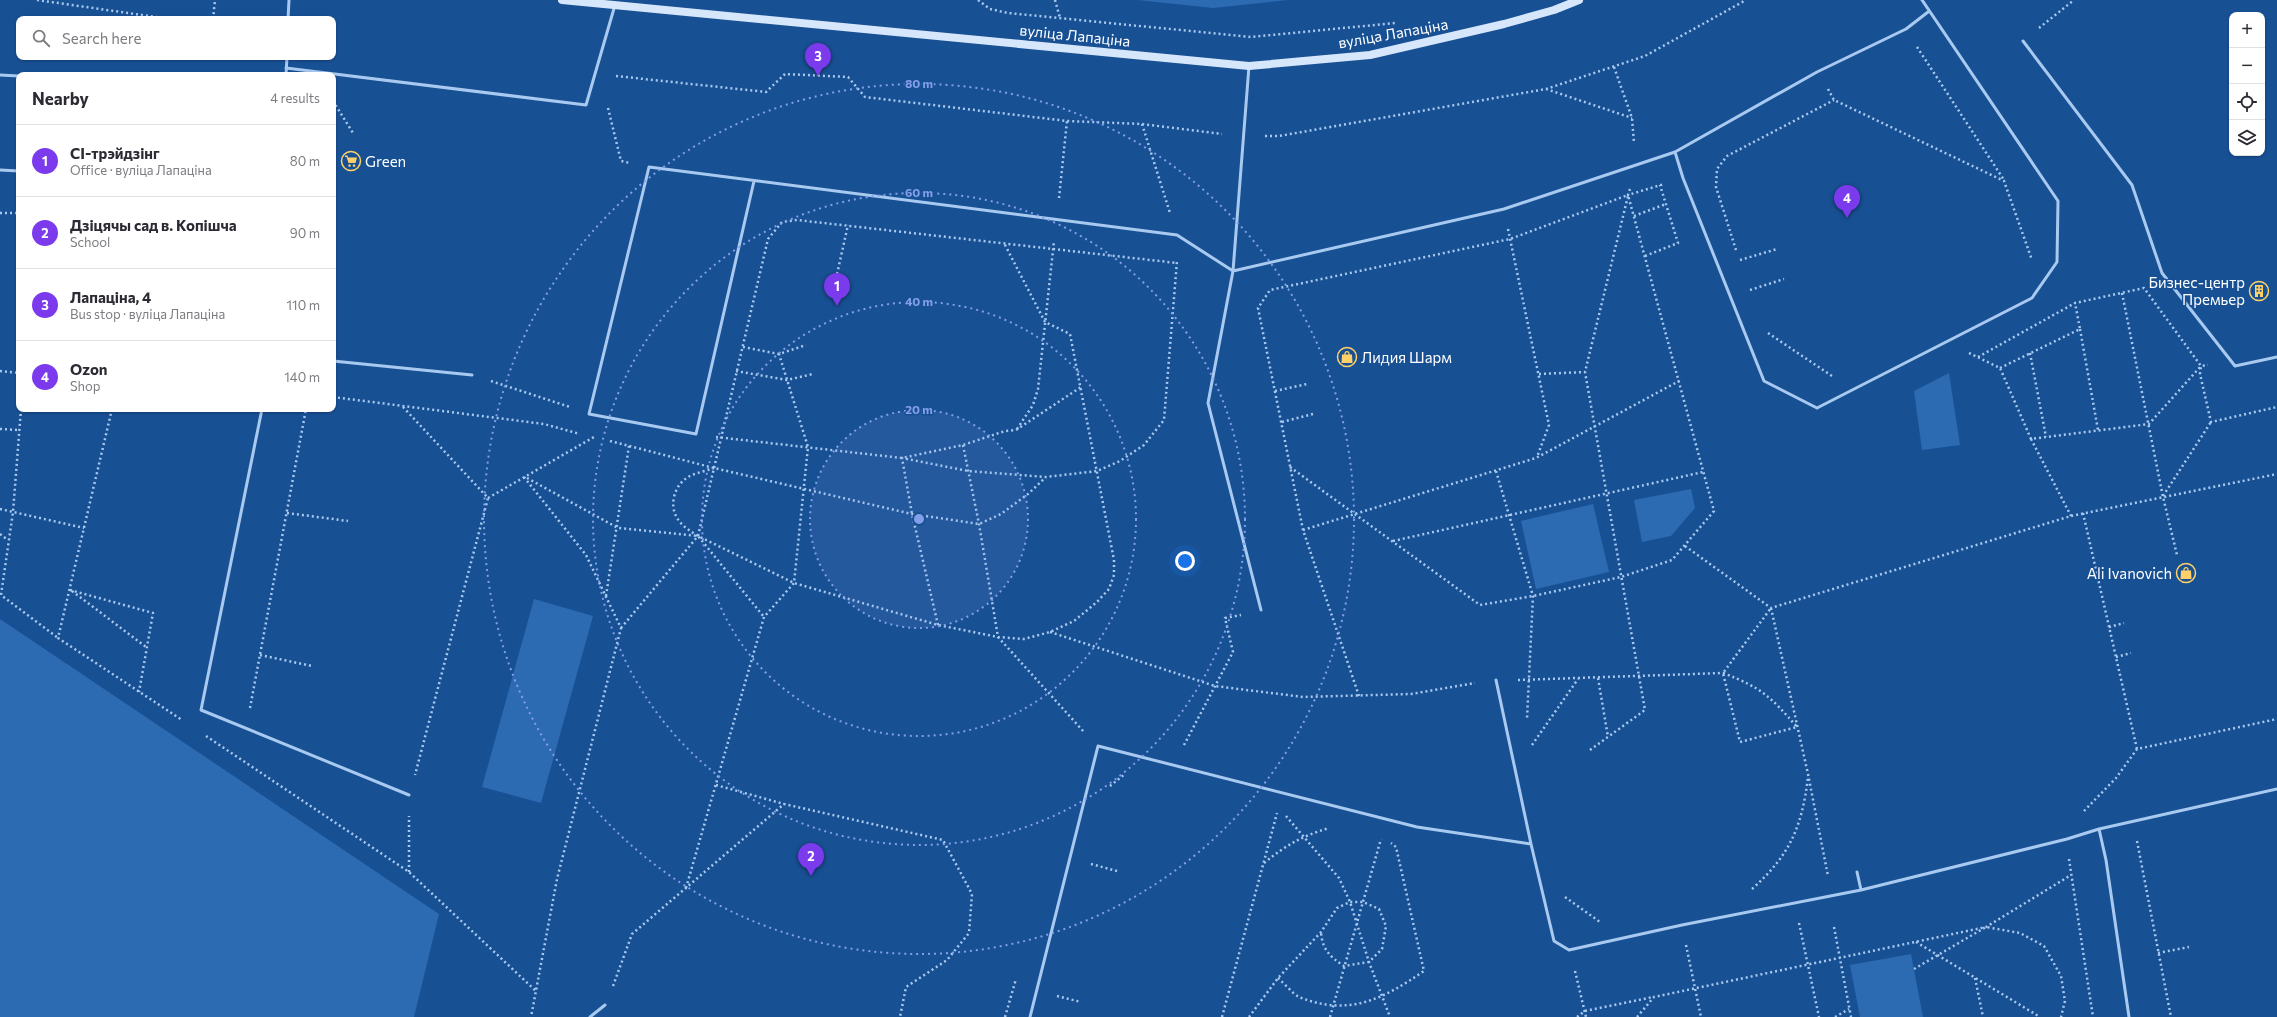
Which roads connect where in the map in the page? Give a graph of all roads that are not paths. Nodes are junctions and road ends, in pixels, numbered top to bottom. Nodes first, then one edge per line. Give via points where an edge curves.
1 (289, 0) edge
2 (562, 0) edge
3 (1579, 0) edge
4 (1922, 0) edge
5 (616, 5) junction
6 (1928, 12) junction
7 (288, 16) edge
8 (2023, 41) dead end
9 (286, 60) edge
10 (1249, 66) junction
11 (286, 68) junction
12 (286, 72) edge
13 (318, 72) edge
14 (336, 74) edge
15 (0, 75) edge
16 (16, 76) edge
17 (1675, 152) junction
18 (0, 170) edge
19 (16, 171) edge
20 (754, 181) junction
21 (1233, 271) junction
22 (2277, 357) edge
23 (336, 361) edge
24 (472, 375) road end
25 (261, 412) edge
26 (1261, 610) road end
27 (1496, 680) road end
28 (2277, 789) edge
29 (409, 795) road end
30 (2099, 829) junction
31 (1531, 844) junction
32 (1857, 872) dead end
33 (1861, 890) junction
34 (605, 1005) road end
35 (590, 1017) edge
36 (1030, 1017) edge
37 (2129, 1017) edge

1 - 7 lane
2 - 5 main road, вуліца Лапаціна
3 - 10 main road, вуліца Лапаціна via 1504,24 1370,55
4 - 6 lane
5 - 10 main road, вуліца Лапаціна
5 - 14 lane via 586,105
6 - 17 lane via 1906,29 1817,72
6 - 17 lane via 2058,201 2057,262 2032,298 1817,408 1764,381 1682,178
8 - 22 lane via 2132,185 2162,273 2235,366
9 - 11 lane
10 - 21 lane
11 - 12 lane
11 - 13 lane
15 - 16 lane
17 - 21 lane via 1504,209
18 - 19 lane
20 - 20 lane via 696,434 589,414 649,167
20 - 21 lane via 1177,235
21 - 26 lane via 1208,403
23 - 24 lane
25 - 29 lane via 201,710
27 - 31 lane
28 - 30 lane
30 - 33 lane
30 - 37 lane via 2106,860
31 - 33 lane via 1554,941 1569,950
31 - 36 lane via 1416,827 1098,746
32 - 33 lane
34 - 35 lane

